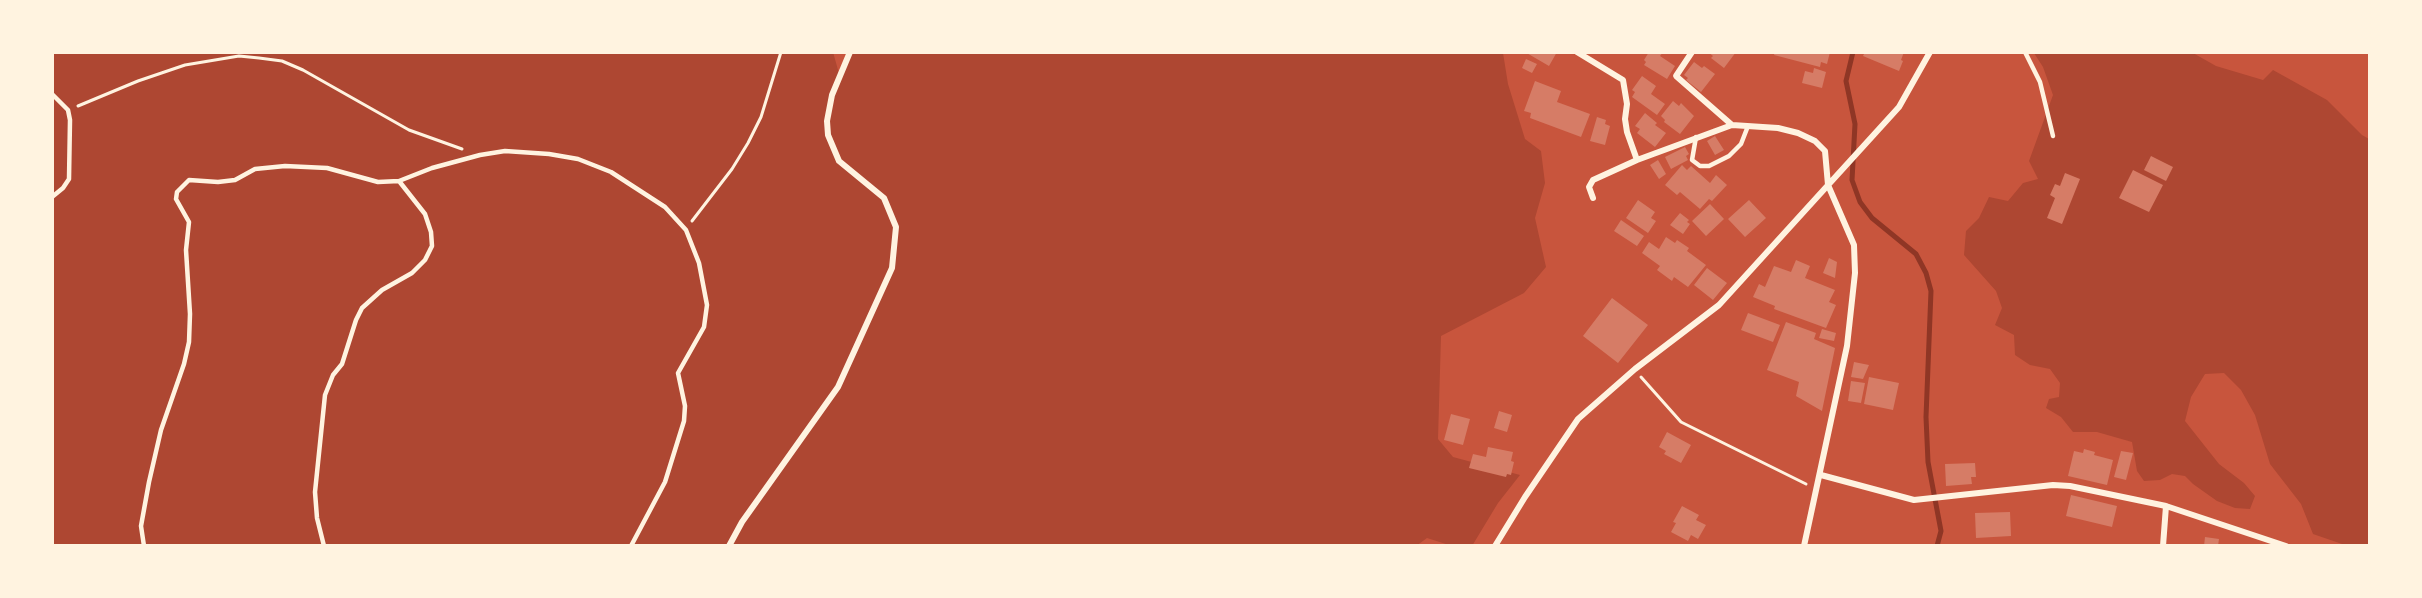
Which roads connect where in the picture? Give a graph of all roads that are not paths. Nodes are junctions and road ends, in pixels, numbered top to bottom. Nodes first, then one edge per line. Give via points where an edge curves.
1 (850, 52) edge
2 (1577, 52) edge
3 (1692, 52) edge
4 (1930, 52) edge
5 (2025, 52) edge
6 (52, 94) edge
7 (1731, 125) junction
8 (1748, 126) junction
9 (2053, 136) dead end
10 (1696, 137) junction
11 (1636, 160) junction
12 (399, 182) junction
13 (1828, 185) junction
14 (52, 197) edge
15 (1593, 198) dead end
16 (1821, 475) junction
17 (2166, 506) junction
18 (144, 546) edge
19 (324, 546) edge
20 (632, 546) edge
21 (729, 546) edge
22 (1495, 546) edge
23 (1804, 546) edge
24 (2163, 546) edge
25 (2286, 546) edge

1 - 21 street via 832,95 826,121 828,135 839,161 884,198 896,227 892,268 838,387
2 - 11 street via 1623,80 1627,132
3 - 7 street via 1676,76
4 - 13 street via 1899,107
5 - 9 lane via 2040,82
6 - 14 lane via 68,110 69,179
7 - 8 street
7 - 10 street
8 - 10 lane via 1741,144 1729,156 1709,166 1700,166 1692,159
8 - 13 street via 1778,128 1815,141 1825,151
10 - 11 street
11 - 15 street via 1593,180
12 - 18 lane via 378,182 327,168 285,166 255,170 235,180 189,180 177,192 176,199 189,222 189,342 160,430 141,526
12 - 19 lane via 425,214 432,246 412,273 382,290 362,308 342,364 325,395 315,492
12 - 20 lane via 480,155 505,151 549,154 578,159 611,172 665,207 686,230 701,272 707,305 704,327 678,373 685,406 675,456
13 - 16 street via 1851,235 1855,273 1847,346
13 - 22 street via 1719,305 1635,369 1578,419
16 - 17 street via 1914,500 2053,485
16 - 23 street
17 - 24 street
17 - 25 street

